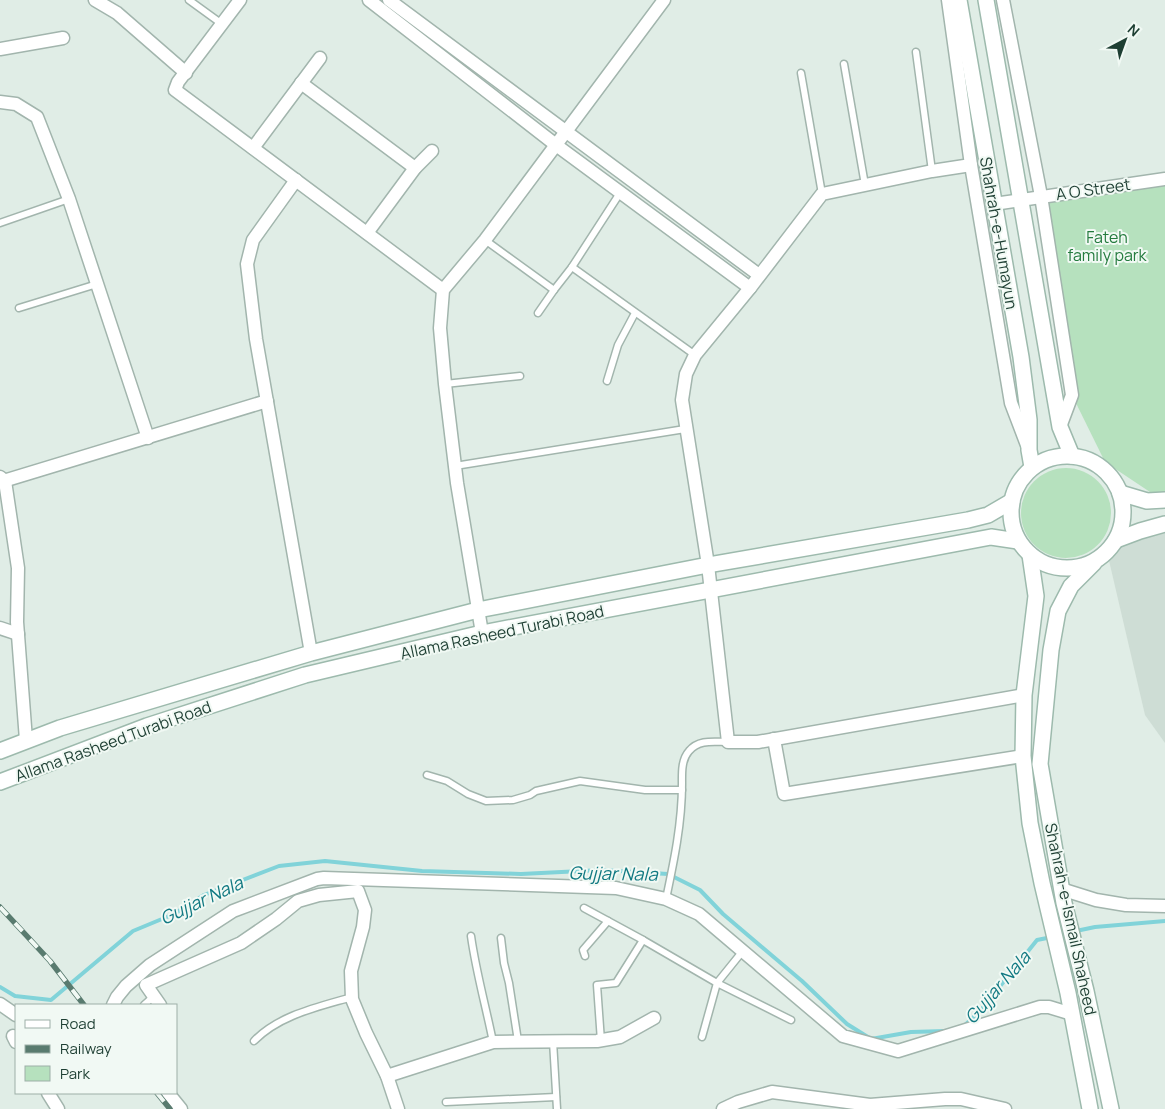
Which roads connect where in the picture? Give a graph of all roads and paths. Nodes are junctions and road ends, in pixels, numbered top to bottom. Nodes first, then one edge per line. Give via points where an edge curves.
1 (95, 0) edge
2 (189, 0) edge
3 (240, 0) edge
4 (369, 0) edge
5 (389, 0) edge
6 (664, 0) edge
7 (948, 0) edge
8 (959, 0) edge
9 (986, 0) edge
10 (1003, 0) edge
11 (222, 24) junction
12 (64, 38) dead end
13 (0, 49) edge
14 (916, 52) dead end
15 (320, 58) dead end
16 (844, 64) dead end
17 (186, 73) junction
18 (802, 73) dead end
19 (301, 83) junction
20 (0, 102) edge
21 (566, 131) junction
22 (556, 146) junction
23 (253, 148) junction
24 (432, 151) dead end
25 (971, 165) junction
26 (415, 168) junction
27 (932, 171) junction
28 (1165, 179) edge
29 (296, 180) junction
30 (865, 185) junction
31 (620, 193) junction
32 (822, 194) junction
33 (1041, 196) junction
34 (69, 199) junction
35 (1021, 200) junction
36 (994, 204) junction
37 (0, 223) edge
38 (367, 233) junction
39 (485, 240) junction
40 (572, 267) junction
41 (759, 274) junction
42 (97, 284) junction
43 (750, 288) junction
44 (443, 290) junction
45 (554, 290) junction
46 (18, 308) dead end
47 (538, 313) dead end
48 (635, 314) junction
49 (695, 355) junction
50 (520, 376) dead end
51 (607, 381) dead end
52 (444, 384) junction
53 (267, 402) junction
54 (1060, 427) junction
55 (686, 429) junction
56 (148, 438) junction
57 (1029, 450) junction
58 (1072, 456) junction
59 (454, 466) junction
60 (1032, 467) junction
61 (1, 480) edge
62 (1120, 493) junction
63 (1165, 500) edge
64 (1012, 502) junction
65 (1165, 524) edge
66 (1116, 540) junction
67 (1018, 541) junction
68 (1030, 555) junction
69 (1094, 563) junction
70 (708, 565) junction
71 (712, 589) junction
72 (478, 610) junction
73 (0, 628) edge
74 (482, 633) junction
75 (18, 634) junction
76 (360, 640) junction
77 (311, 653) junction
78 (365, 661) junction
79 (266, 666) junction
80 (272, 686) junction
81 (1024, 695) junction
82 (774, 739) junction
83 (26, 740) junction
84 (728, 742) junction
85 (0, 751) edge
86 (1023, 756) junction
87 (427, 775) dead end
88 (0, 782) edge
89 (682, 790) junction
90 (1063, 896) junction
91 (666, 899) junction
92 (1165, 906) edge
93 (584, 908) dead end
94 (608, 921) junction
95 (471, 936) dead end
96 (502, 938) dead end
97 (643, 940) junction
98 (742, 952) junction
99 (585, 956) dead end
100 (716, 983) junction
101 (352, 997) junction
102 (157, 1001) edge
103 (0, 1004) edge
104 (113, 1004) edge
105 (15, 1014) edge
106 (1072, 1014) junction
107 (654, 1018) dead end
108 (791, 1020) dead end
109 (702, 1038) dead end
110 (601, 1040) junction
111 (254, 1041) dead end
112 (518, 1041) junction
113 (553, 1041) junction
114 (493, 1042) junction
115 (387, 1076) junction
116 (49, 1094) edge
117 (169, 1094) edge
118 (556, 1097) junction
119 (446, 1102) dead end
120 (58, 1109) edge
121 (181, 1109) edge
122 (398, 1109) edge
123 (557, 1109) edge
124 (723, 1109) edge
125 (1005, 1109) edge
126 (1090, 1109) edge
127 (1111, 1109) edge

1 - 17 street via 117,13
2 - 11 lane
3 - 11 street
4 - 22 street
5 - 21 street
6 - 21 street
7 - 25 street
8 - 36 main road, Shahrah-e-Humayun
9 - 35 main road, Shahrah-e-Humayun
10 - 33 street
11 - 17 street
12 - 13 street
14 - 27 lane
15 - 19 street
16 - 30 lane
17 - 23 street via 175,90
18 - 32 lane
19 - 23 street
19 - 26 street
20 - 34 street via 16,104 37,117
21 - 22 street
21 - 41 street
22 - 31 street
22 - 39 street
23 - 29 street
24 - 26 street
25 - 27 street
25 - 57 street via 1011,403
26 - 38 street
27 - 30 street
28 - 33 street, A O Street
29 - 38 street
29 - 53 street via 253,240 247,264
30 - 32 street
31 - 40 lane
31 - 43 street
32 - 41 street
33 - 35 street, A O Street
33 - 54 street via 1072,396
34 - 37 lane
34 - 42 street
35 - 36 street, A O Street
35 - 54 main road, Shahrah-e-Humayun
36 - 57 main road, Shahrah-e-Humayun via 1021,357 1029,420
38 - 44 street
39 - 44 street
39 - 45 lane
40 - 45 lane
40 - 48 lane
41 - 43 street
42 - 46 lane
42 - 56 street
43 - 49 street
44 - 52 street via 440,328
45 - 47 lane
48 - 49 lane
48 - 51 lane via 618,345
49 - 55 street via 686,374 682,400
50 - 52 lane
52 - 59 street
53 - 56 street
53 - 77 street
54 - 58 main road, Shahrah-e-Humayun
55 - 59 lane
55 - 70 street
56 - 61 street
57 - 60 main road, Shahrah-e-Humayun
58 - 60 main road via 1058,456
58 - 62 main road via 1102,468
59 - 72 street
60 - 64 main road via 1021,479
61 - 75 street via 18,568
62 - 63 main road via 1146,501
62 - 66 main road via 1124,509
64 - 67 main road via 1012,524
64 - 70 main road, Allama Rasheed Turabi Road via 988,515 968,520
65 - 66 main road
66 - 69 main road
67 - 68 main road
67 - 71 main road, Allama Rasheed Turabi Road via 991,537
68 - 69 main road via 1046,564 1063,568 1079,568
68 - 81 main road, Shahrah-e-Ismail Shaheed via 1036,596
69 - 90 main road, Shahrah-e-Ismail Shaheed via 1071,586 1058,611 1050,650 1040,764
70 - 71 street
70 - 72 main road, Allama Rasheed Turabi Road
71 - 74 main road, Allama Rasheed Turabi Road
71 - 84 street
72 - 74 street
72 - 76 main road, Allama Rasheed Turabi Road
73 - 75 street
74 - 78 main road, Allama Rasheed Turabi Road
75 - 83 street
76 - 77 main road, Allama Rasheed Turabi Road
76 - 78 main road
77 - 79 main road, Allama Rasheed Turabi Road
78 - 80 main road, Allama Rasheed Turabi Road
79 - 80 main road
79 - 83 main road, Allama Rasheed Turabi Road
80 - 88 main road, Allama Rasheed Turabi Road via 147,726
81 - 82 street
81 - 86 main road, Shahrah-e-Ismail Shaheed
82 - 84 street
82 - 86 street via 784,794
83 - 85 main road, Allama Rasheed Turabi Road
84 - 89 lane via 702,742 688,751 682,765
86 - 106 main road, Shahrah-e-Ismail Shaheed via 1030,823
87 - 89 lane via 486,802 513,800 580,781 645,790
89 - 91 lane
90 - 92 street via 1126,905
90 - 127 main road, Shahrah-e-Ismail Shaheed
91 - 98 street via 699,914
91 - 104 street via 616,888 317,879 233,911 150,965 126,986
93 - 94 lane
94 - 97 lane
94 - 99 lane via 583,950
95 - 114 lane
96 - 112 lane
97 - 100 lane
97 - 110 lane via 616,983 597,985
98 - 100 lane
98 - 106 street via 844,1036 898,1051 1040,1007
100 - 108 lane
100 - 109 lane
101 - 102 street via 351,971 365,910 358,891 298,901 241,943 146,985
101 - 111 lane via 299,1013 273,1026
101 - 115 street
103 - 105 street
106 - 126 main road, Shahrah-e-Ismail Shaheed
107 - 110 street via 620,1037
110 - 113 street
112 - 113 street
112 - 114 street
113 - 118 lane
114 - 115 street
115 - 122 street
116 - 120 street
117 - 121 street
118 - 119 lane
118 - 123 lane
124 - 125 street via 772,1092 870,1106 945,1098

